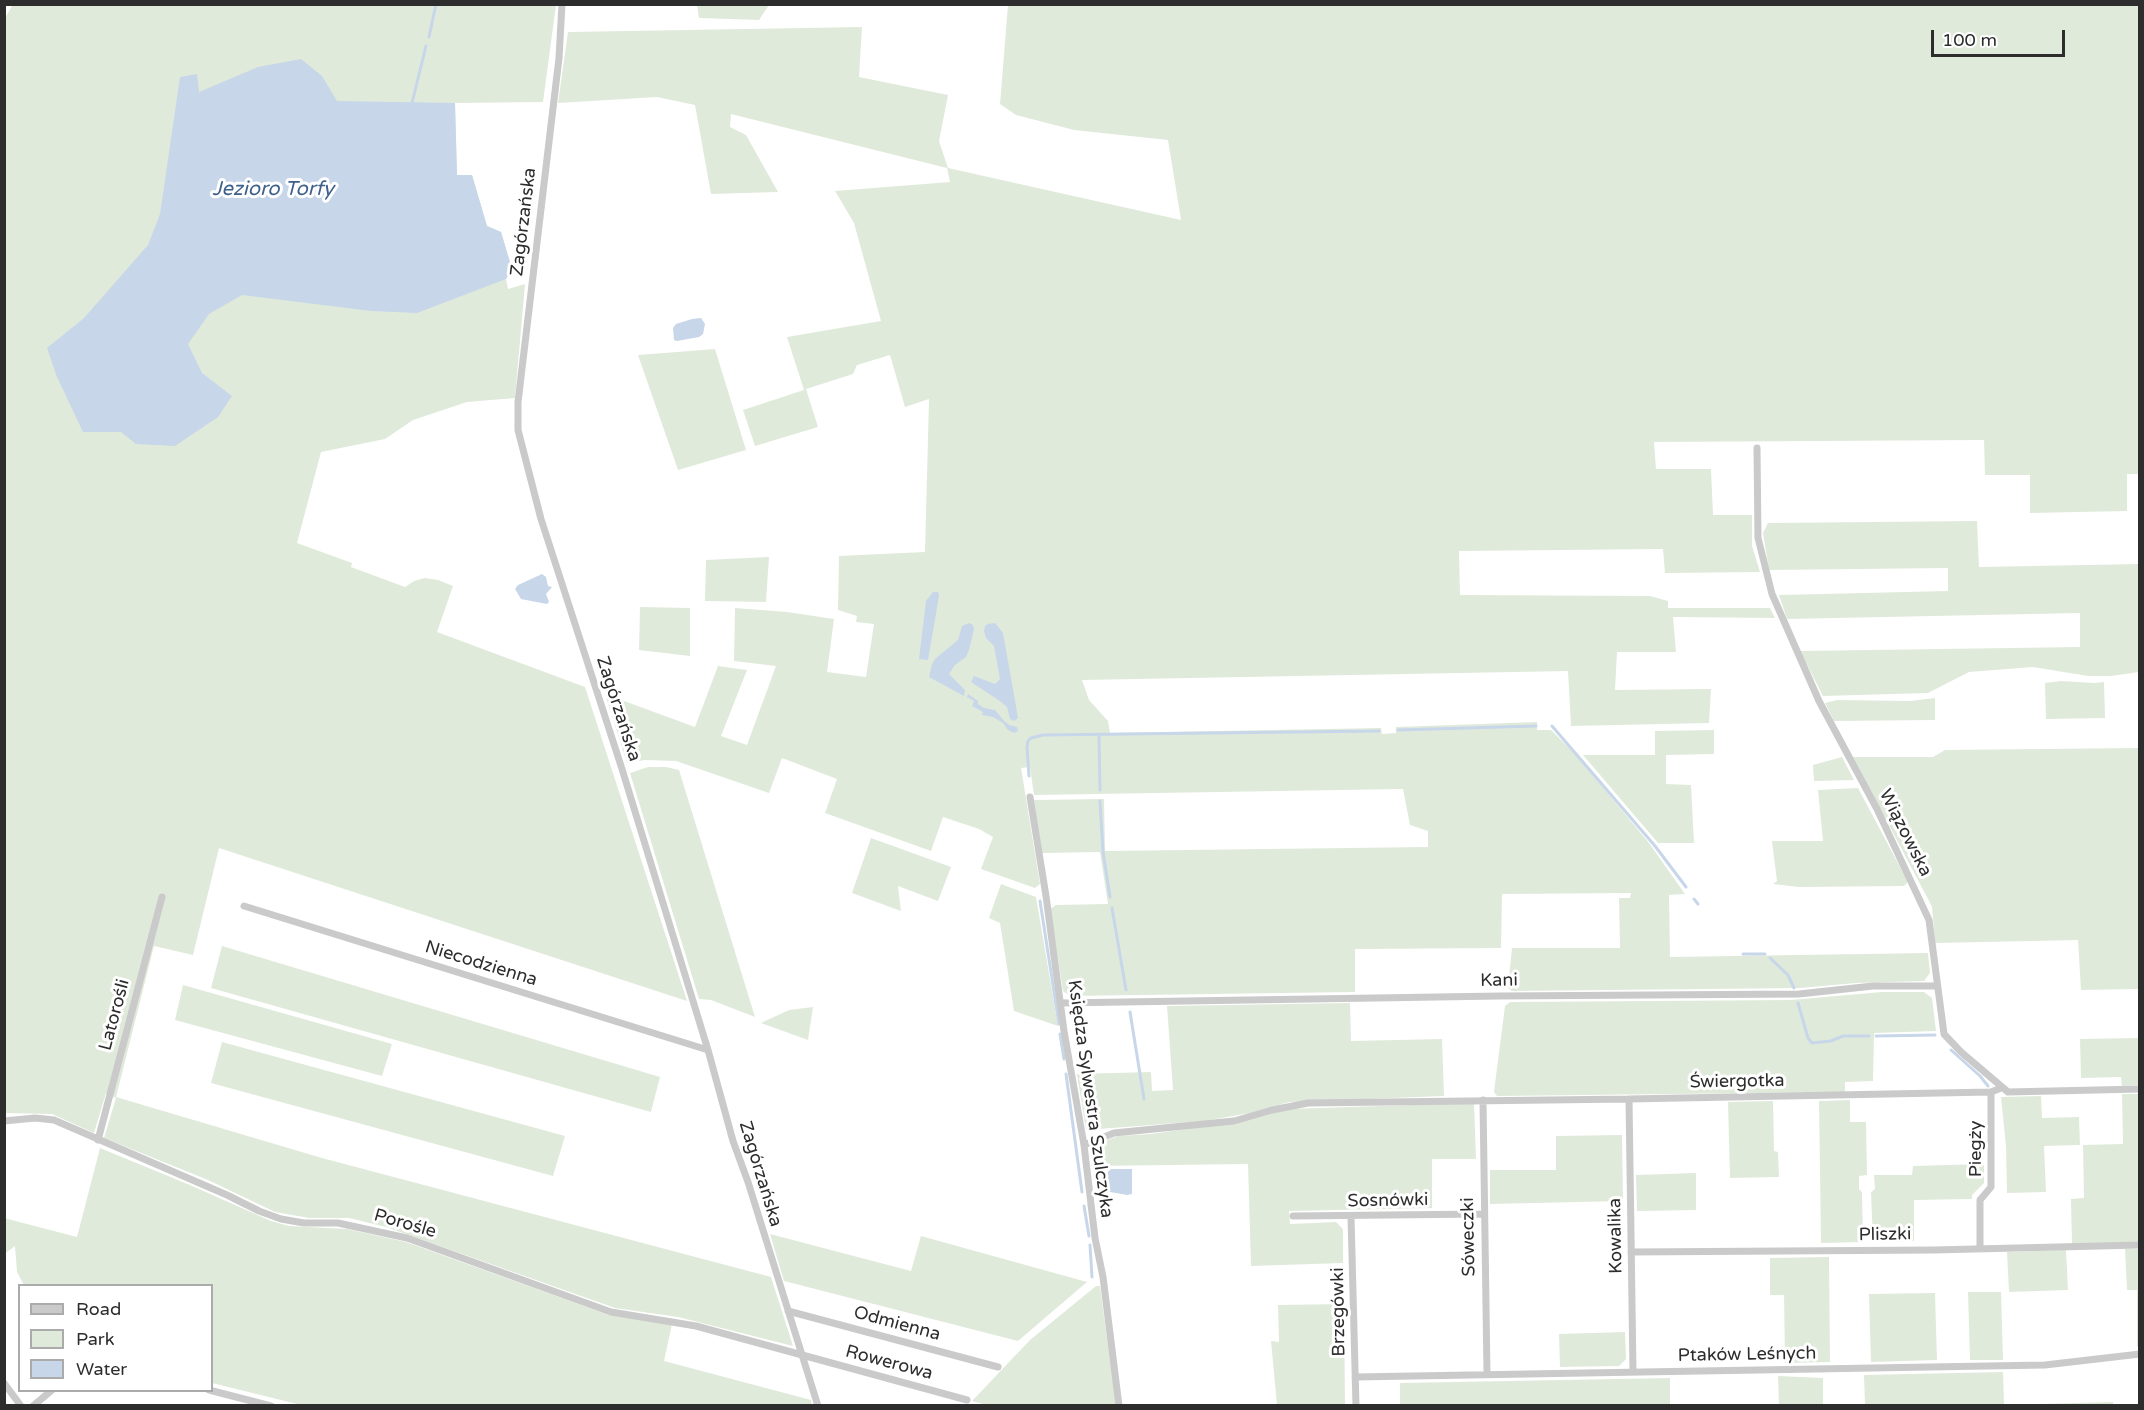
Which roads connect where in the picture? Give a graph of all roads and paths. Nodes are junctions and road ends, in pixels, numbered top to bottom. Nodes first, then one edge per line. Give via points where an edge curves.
1 (562, 4) edge
2 (1757, 448) dead end
3 (1030, 796) dead end
4 (162, 897) dead end
5 (244, 906) dead end
6 (1937, 986) junction
7 (1060, 1003) junction
8 (708, 1050) junction
9 (2001, 1088) junction
10 (2139, 1089) edge
11 (1991, 1092) junction
12 (1483, 1100) junction
13 (1629, 1100) junction
14 (4, 1121) edge
15 (98, 1140) junction
16 (1084, 1145) junction
17 (1484, 1214) junction
18 (1293, 1216) dead end
19 (1351, 1217) junction
20 (2139, 1245) edge
21 (1980, 1248) junction
22 (1631, 1252) junction
23 (788, 1311) junction
24 (2139, 1354) edge
25 (802, 1356) junction
26 (998, 1367) dead end
27 (1633, 1372) junction
28 (1487, 1374) junction
29 (1355, 1377) junction
30 (4, 1383) edge
31 (213, 1391) edge
32 (50, 1392) edge
33 (968, 1400) dead end
34 (21, 1406) edge
35 (33, 1406) edge
36 (271, 1406) edge
37 (818, 1406) edge
38 (1119, 1406) edge
39 (1356, 1406) edge

1 - 8 street, Zagórzańska via 518,430 541,519
2 - 6 street, Wiązowska via 1758,538 1772,594 1819,701 1918,893 1929,920
3 - 7 street, Księdza Sylwestra Szulczyka
4 - 15 street, Latorośli
5 - 8 street, Niecodzienna
6 - 7 street, Kani via 1873,986 1799,994
6 - 9 street, Wiązowska via 1944,1034
7 - 16 street, Księdza Sylwestra Szulczyka
8 - 23 street, Zagórzańska
9 - 10 street via 2012,1092
9 - 11 street
11 - 13 street, Świergotka
11 - 21 street, Piegży via 1991,1187 1980,1200
12 - 13 street, Świergotka
12 - 16 street, Świergotka via 1308,1102 1234,1121 1114,1133
12 - 17 street, Sóweczki
13 - 22 street, Kowalika
14 - 15 street, Porośle via 54,1120
15 - 25 street, Porośle via 281,1219 338,1223 407,1238 610,1312 696,1326
16 - 38 street, Księdza Sylwestra Szulczyka
17 - 19 street, Sosnówki
17 - 28 street, Sóweczki
18 - 19 street, Sosnówki
19 - 29 street, Brzegówki
20 - 21 street, Pliszki
21 - 22 street, Pliszki
22 - 27 street, Kowalika
23 - 25 street, Zagórzańska
23 - 26 street, Odmienna
24 - 27 street, Ptaków Leśnych via 2045,1365
25 - 33 street, Rowerowa
25 - 37 street, Zagórzańska
27 - 28 street, Ptaków Leśnych
28 - 29 street, Ptaków Leśnych
29 - 39 street, Brzegówki
30 - 34 street
31 - 36 street
32 - 35 street

